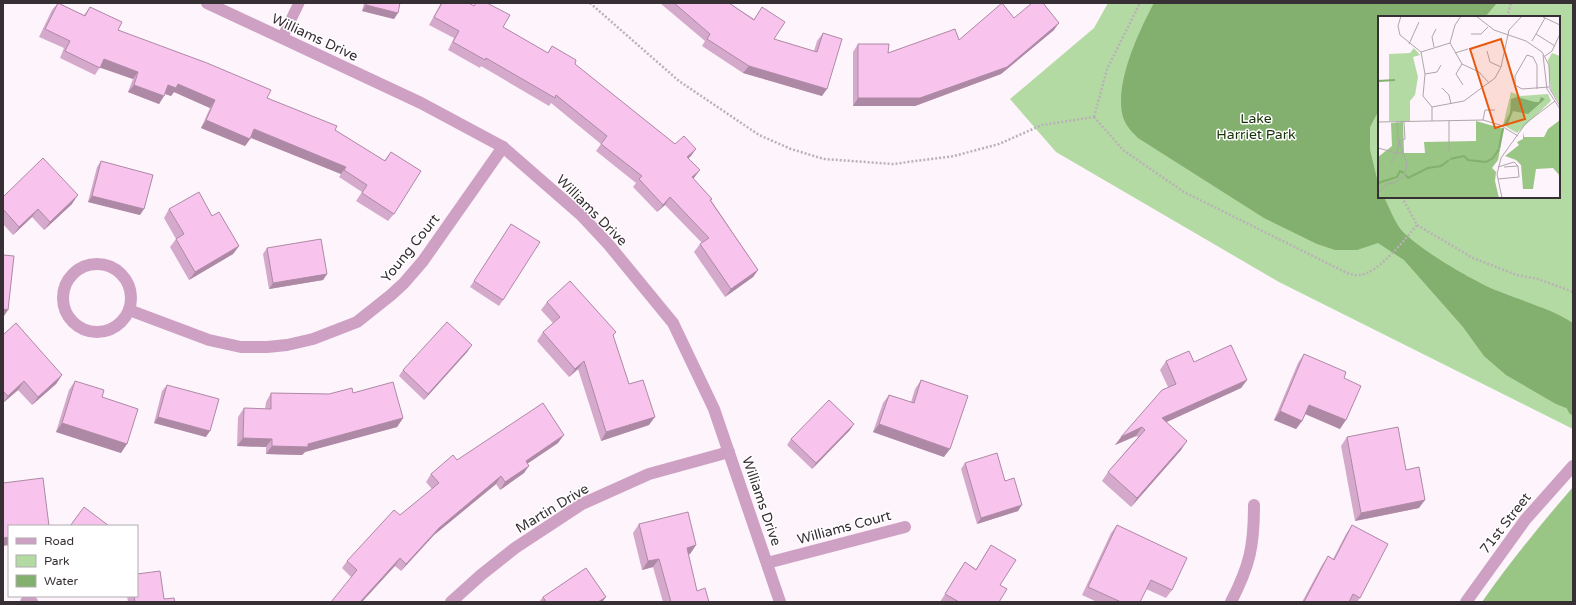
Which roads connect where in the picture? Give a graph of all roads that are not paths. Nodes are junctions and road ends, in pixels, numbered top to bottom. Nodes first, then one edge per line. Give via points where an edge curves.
1 (207, 3) edge
2 (298, 3) edge
3 (223, 6) edge
4 (282, 38) junction
5 (503, 147) junction
6 (129, 310) junction
7 (729, 452) junction
8 (1573, 466) edge
9 (1254, 505) dead end
10 (905, 527) dead end
11 (767, 563) junction
12 (26, 602) edge
13 (32, 602) edge
14 (451, 602) edge
15 (780, 602) edge
16 (1231, 602) edge
17 (1466, 602) edge

1 - 3 street, Williams Drive
2 - 4 lane
3 - 4 street, Williams Drive
4 - 5 street, Williams Drive via 421,103
5 - 6 street, Young Court via 404,283 357,322 287,345 241,347 209,340
5 - 7 street, Williams Drive via 585,220 609,245 673,323 714,409
6 - 6 street via 130,289 122,276 109,266 98,264 78,270 65,287 63,299 71,321 91,332 103,332 114,328 123,321
7 - 11 street, Williams Drive
7 - 14 street, Martin Drive via 649,474 582,504 515,548
8 - 17 street, 71st Street via 1525,520
9 - 16 street via 1254,538 1249,561
10 - 11 street, Williams Court
11 - 15 street, Williams Drive
12 - 13 street

